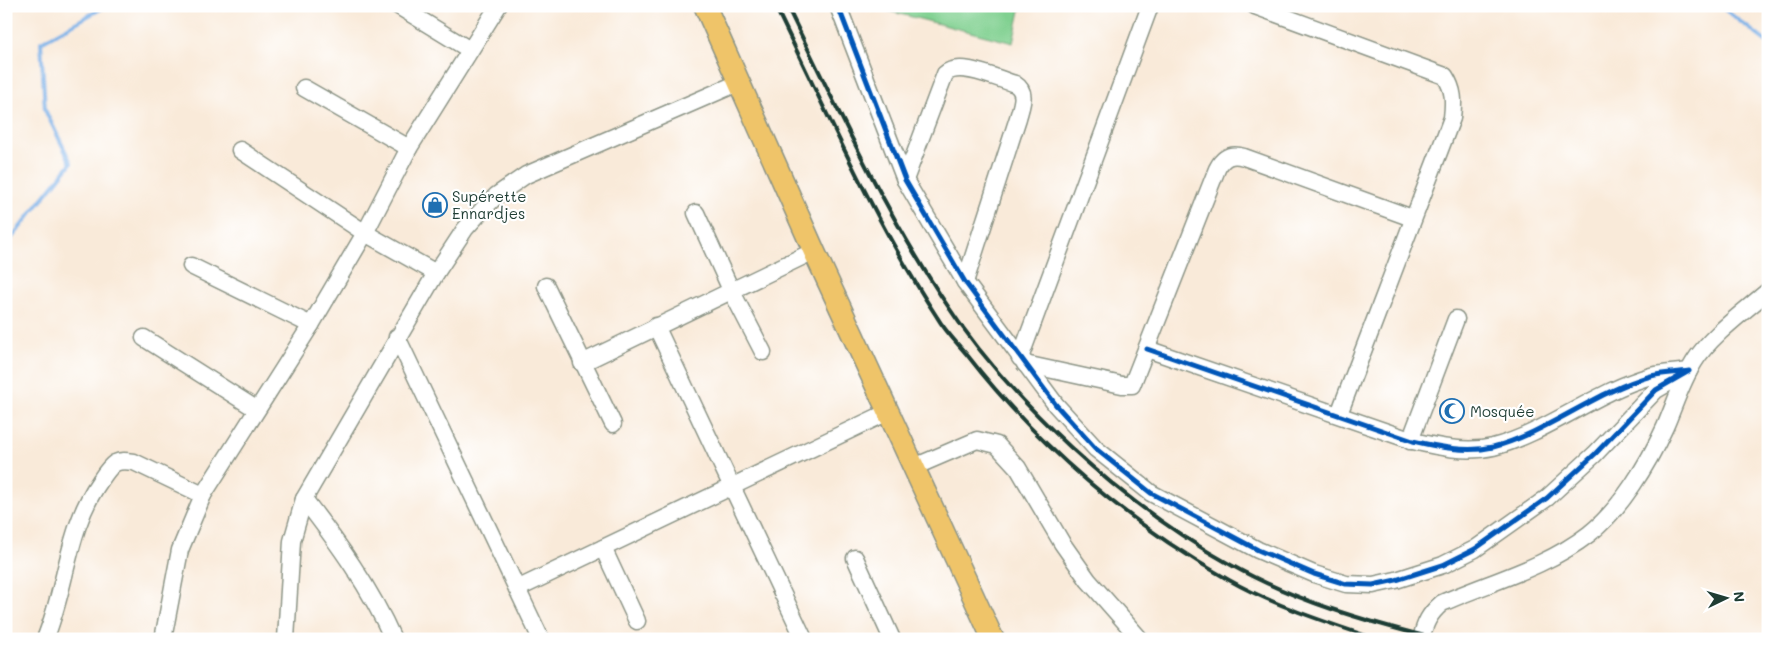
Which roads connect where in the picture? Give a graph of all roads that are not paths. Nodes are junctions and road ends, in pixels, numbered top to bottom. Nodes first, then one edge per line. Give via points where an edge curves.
1 (398, 6) edge
2 (498, 6) edge
3 (705, 6) edge
4 (838, 6) edge
5 (1150, 6) edge
6 (1254, 6) edge
7 (470, 50) junction
8 (738, 83) junction
9 (304, 88) dead end
10 (409, 148) junction
11 (240, 150) dead end
12 (905, 180) junction
13 (696, 213) dead end
14 (1412, 218) junction
15 (365, 232) junction
16 (814, 251) junction
17 (191, 266) dead end
18 (436, 272) junction
19 (965, 282) junction
20 (546, 286) dead end
21 (731, 290) junction
22 (1768, 291) edge
23 (1456, 319) dead end
24 (311, 325) junction
25 (656, 326) junction
26 (397, 337) junction
27 (144, 338) dead end
28 (1147, 349) junction
29 (763, 352) dead end
30 (1023, 361) junction
31 (582, 363) junction
32 (1689, 371) junction
33 (256, 409) junction
34 (888, 412) junction
35 (1339, 414) junction
36 (613, 424) dead end
37 (1410, 440) junction
38 (914, 467) junction
39 (731, 486) junction
40 (203, 495) junction
41 (304, 499) junction
42 (603, 548) junction
43 (855, 558) dead end
44 (517, 589) junction
45 (636, 620) dead end
46 (45, 639) edge
47 (163, 639) edge
48 (286, 639) edge
49 (392, 639) edge
50 (541, 639) edge
51 (804, 639) edge
52 (892, 639) edge
53 (993, 639) edge
54 (1140, 639) edge
55 (1420, 639) edge

1 - 7 street
2 - 7 street
3 - 8 main road
4 - 12 street
5 - 30 street
6 - 14 street via 1445,76 1454,100 1452,118
7 - 10 street
8 - 16 main road
8 - 18 street via 518,180 497,195 465,229
9 - 10 street
10 - 15 street
11 - 15 street
12 - 19 street
12 - 19 street via 944,74 949,70 961,68 1020,88 1023,96 1018,118
13 - 21 street
14 - 28 street via 1244,156 1227,157 1217,169
14 - 35 street
15 - 18 street
15 - 24 street
16 - 21 street
16 - 34 main road
17 - 24 street
18 - 26 street
19 - 30 street
20 - 31 street
21 - 25 street
21 - 29 street
22 - 32 street via 1722,332
23 - 37 street
24 - 33 street
25 - 31 street
25 - 39 street
26 - 41 street
26 - 44 street
27 - 33 street
28 - 30 street via 1130,386
28 - 35 street
30 - 32 street via 1091,444 1151,493 1258,550 1314,574 1346,584 1373,585 1443,565 1499,533 1547,498 1595,454 1656,390
31 - 36 street
32 - 37 street via 1651,376 1493,446 1472,449 1439,447
32 - 55 street via 1646,465 1590,533 1550,560 1442,603 1428,617
33 - 40 street
34 - 38 main road
34 - 39 street
35 - 37 street
38 - 53 main road
38 - 54 street via 977,440 997,445 1018,468 1088,580
39 - 42 street
39 - 51 street
40 - 46 street via 134,462 114,464 86,506 69,552
40 - 47 street via 180,550
41 - 48 street via 292,541
41 - 49 street via 346,555
42 - 44 street
42 - 45 street
43 - 52 street
44 - 50 street

